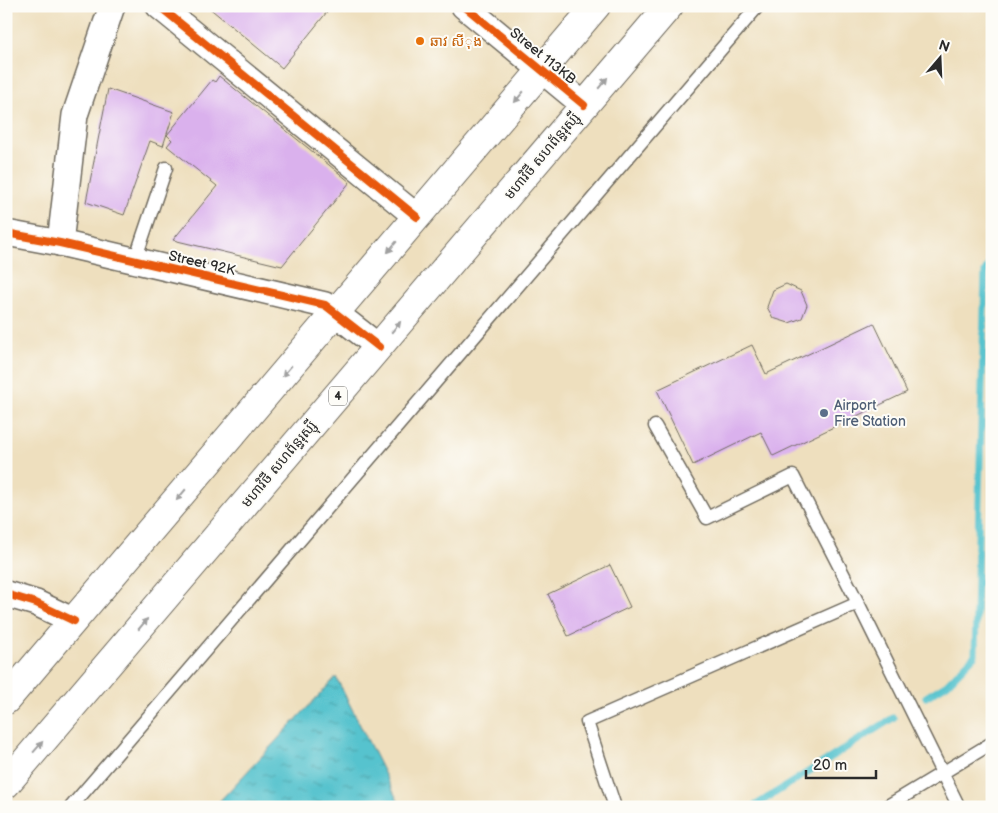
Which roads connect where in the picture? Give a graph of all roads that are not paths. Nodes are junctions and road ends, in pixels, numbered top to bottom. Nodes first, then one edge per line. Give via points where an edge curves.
1 (112, 6) edge
2 (159, 6) edge
3 (464, 6) edge
4 (596, 6) edge
5 (669, 6) edge
6 (758, 6) edge
7 (541, 71) junction
8 (584, 106) junction
9 (166, 168) dead end
10 (417, 217) junction
11 (6, 233) edge
12 (60, 243) junction
13 (135, 260) junction
14 (336, 314) junction
15 (379, 347) junction
16 (655, 426) dead end
17 (6, 594) edge
18 (858, 603) junction
19 (74, 620) junction
20 (6, 700) edge
21 (992, 743) edge
22 (942, 773) junction
23 (6, 784) edge
24 (71, 807) edge
25 (615, 807) edge
26 (886, 807) edge
27 (959, 807) edge

1 - 12 street via 75,115
2 - 10 street
3 - 7 street, Street 113KB
4 - 7 highway
8 -> 5 highway, មហាវិថី សហព័ន្ធរុស្ស៊ី / 4
6 - 24 lane
7 - 8 street, Street 113KB
7 -> 10 highway
15 -> 8 highway, មហាវិថី សហព័ន្ធរុស្ស៊ី / 4
9 - 13 lane
10 -> 14 highway
11 - 12 street, Street 92K
12 - 13 street, Street 92K
13 - 14 street, Street 92K via 325,305
14 - 15 street, Street 92K
14 -> 19 highway
23 -> 15 highway, មហាវិថី សហព័ន្ធរុស្ស៊ី / 4
16 - 18 lane via 707,518 794,476
17 - 19 street
18 - 22 lane
18 - 25 lane via 586,722
19 - 20 highway
21 - 22 lane
22 - 26 lane
22 - 27 lane

